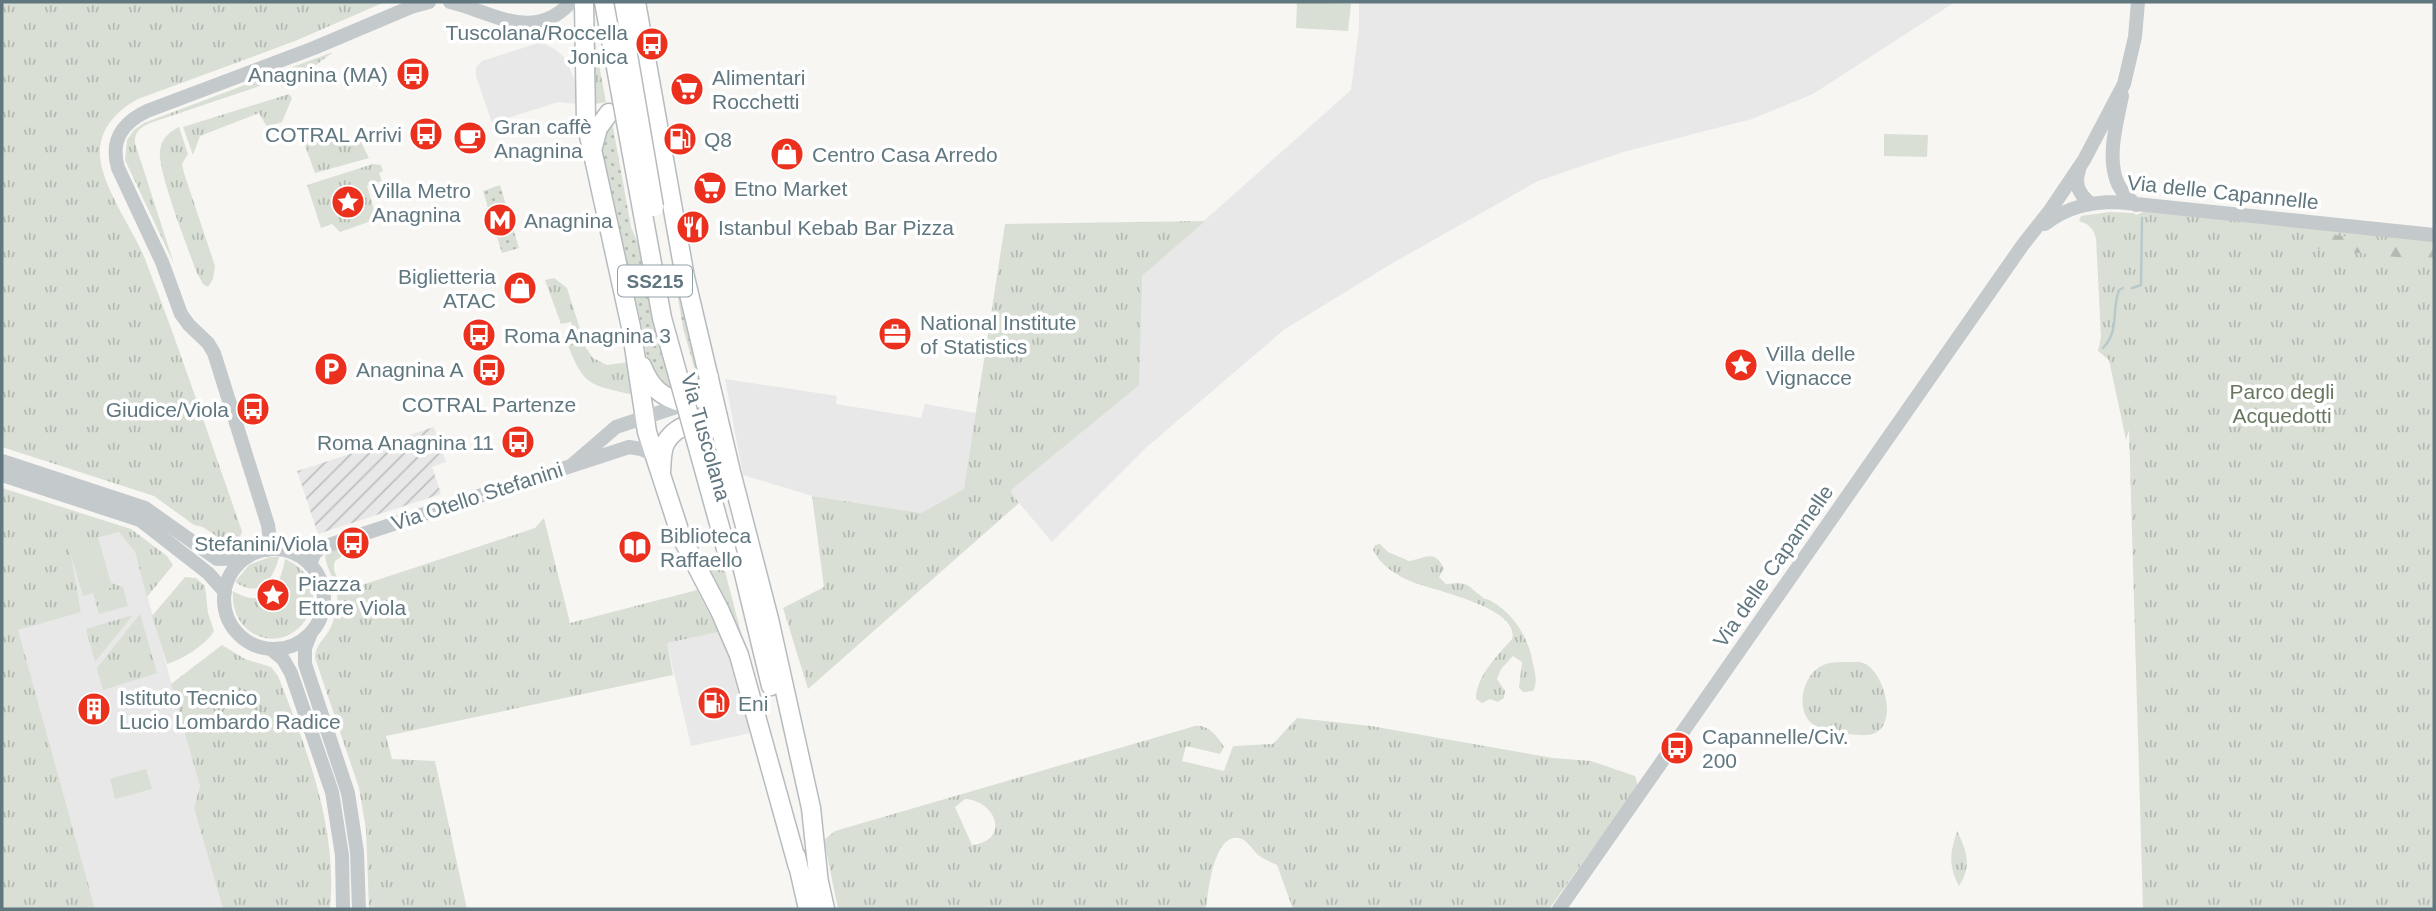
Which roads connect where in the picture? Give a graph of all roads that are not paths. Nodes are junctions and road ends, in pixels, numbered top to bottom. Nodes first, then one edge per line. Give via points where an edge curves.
1 (429, 2) edge
2 (450, 2) edge
3 (571, 2) edge
4 (584, 2) edge
5 (593, 2) edge
6 (604, 2) edge
7 (619, 2) edge
8 (636, 2) edge
9 (2137, 2) edge
10 (2124, 84) junction
11 (608, 113) dead end
12 (593, 151) junction
13 (2079, 169) junction
14 (2115, 174) junction
15 (2095, 203) junction
16 (2136, 205) junction
17 (2434, 235) edge
18 (2022, 246) junction
19 (649, 249) junction
20 (636, 354) junction
21 (709, 377) junction
22 (685, 404) junction
23 (644, 417) junction
24 (721, 432) junction
25 (653, 454) junction
26 (2, 461) edge
27 (571, 466) junction
28 (2, 475) edge
29 (660, 475) junction
30 (72, 491) junction
31 (94, 498) junction
32 (267, 550) junction
33 (733, 555) junction
34 (246, 558) junction
35 (310, 565) junction
36 (225, 592) junction
37 (311, 632) junction
38 (271, 649) junction
39 (798, 867) junction
40 (819, 884) junction
41 (343, 909) edge
42 (359, 909) edge
43 (808, 909) edge
44 (825, 909) edge
45 (1559, 909) edge

1 - 32 street via 147,111 128,122 116,141 118,168 181,314 214,353 268,525 271,540
2 - 3 street via 526,23 550,17
4 - 12 main road via 585,116
5 - 19 main road, bridge via 628,188
6 - 19 main road, Via Tuscolana / SS215, bridge
7 - 33 main road, Via Tuscolana / SS215, bridge via 677,333
8 - 21 main road, Via Tuscolana via 653,116
9 - 10 street via 2135,37
10 - 13 street, Via delle Capannelle
10 - 14 street via 2116,128
11 - 12 main road via 598,128
12 - 20 main road
13 - 15 street via 2077,187 2083,198
13 - 18 street, Via delle Capannelle
14 - 15 street via 2111,187
14 - 16 street via 2121,190
15 - 16 street, Via delle Capannelle
15 - 18 street, Via delle Capannelle via 2057,215
16 - 17 street, Via delle Capannelle
18 - 45 street, Via delle Capannelle
19 - 33 main road, Via Tuscolana / SS215, bridge via 673,361
20 - 22 main road via 654,389
20 - 23 main road
21 - 22 main road, Via Otello Stefanini via 703,393
21 - 24 main road, Via Tuscolana
22 - 23 street, Via Otello Stefanini
23 - 25 main road
23 - 27 street, Via Otello Stefanini via 612,429
24 - 29 main road via 707,422 677,431 664,447
24 - 40 main road, Via Tuscolana via 811,807
25 - 27 street via 629,447
25 - 29 main road
26 - 30 street
27 - 35 street, Via Otello Stefanini via 320,548
28 - 30 street
29 - 39 main road via 681,536 739,655
30 - 31 street
31 - 34 street via 145,508 217,559
31 - 36 street via 143,522
32 - 34 street
32 - 35 street via 295,554
33 - 39 main road, Via Tuscolana / SS215
33 - 40 main road, Via Tuscolana / SS215
34 - 36 street
35 - 37 street via 324,599 321,617
36 - 38 street via 227,614 236,631 255,645
37 - 38 street via 293,645
37 - 42 street via 305,664 348,793 358,860
38 - 41 street via 291,673 330,785 341,846
39 - 43 main road, Via Tuscolana / SS215
40 - 44 main road, Via Tuscolana / SS215

